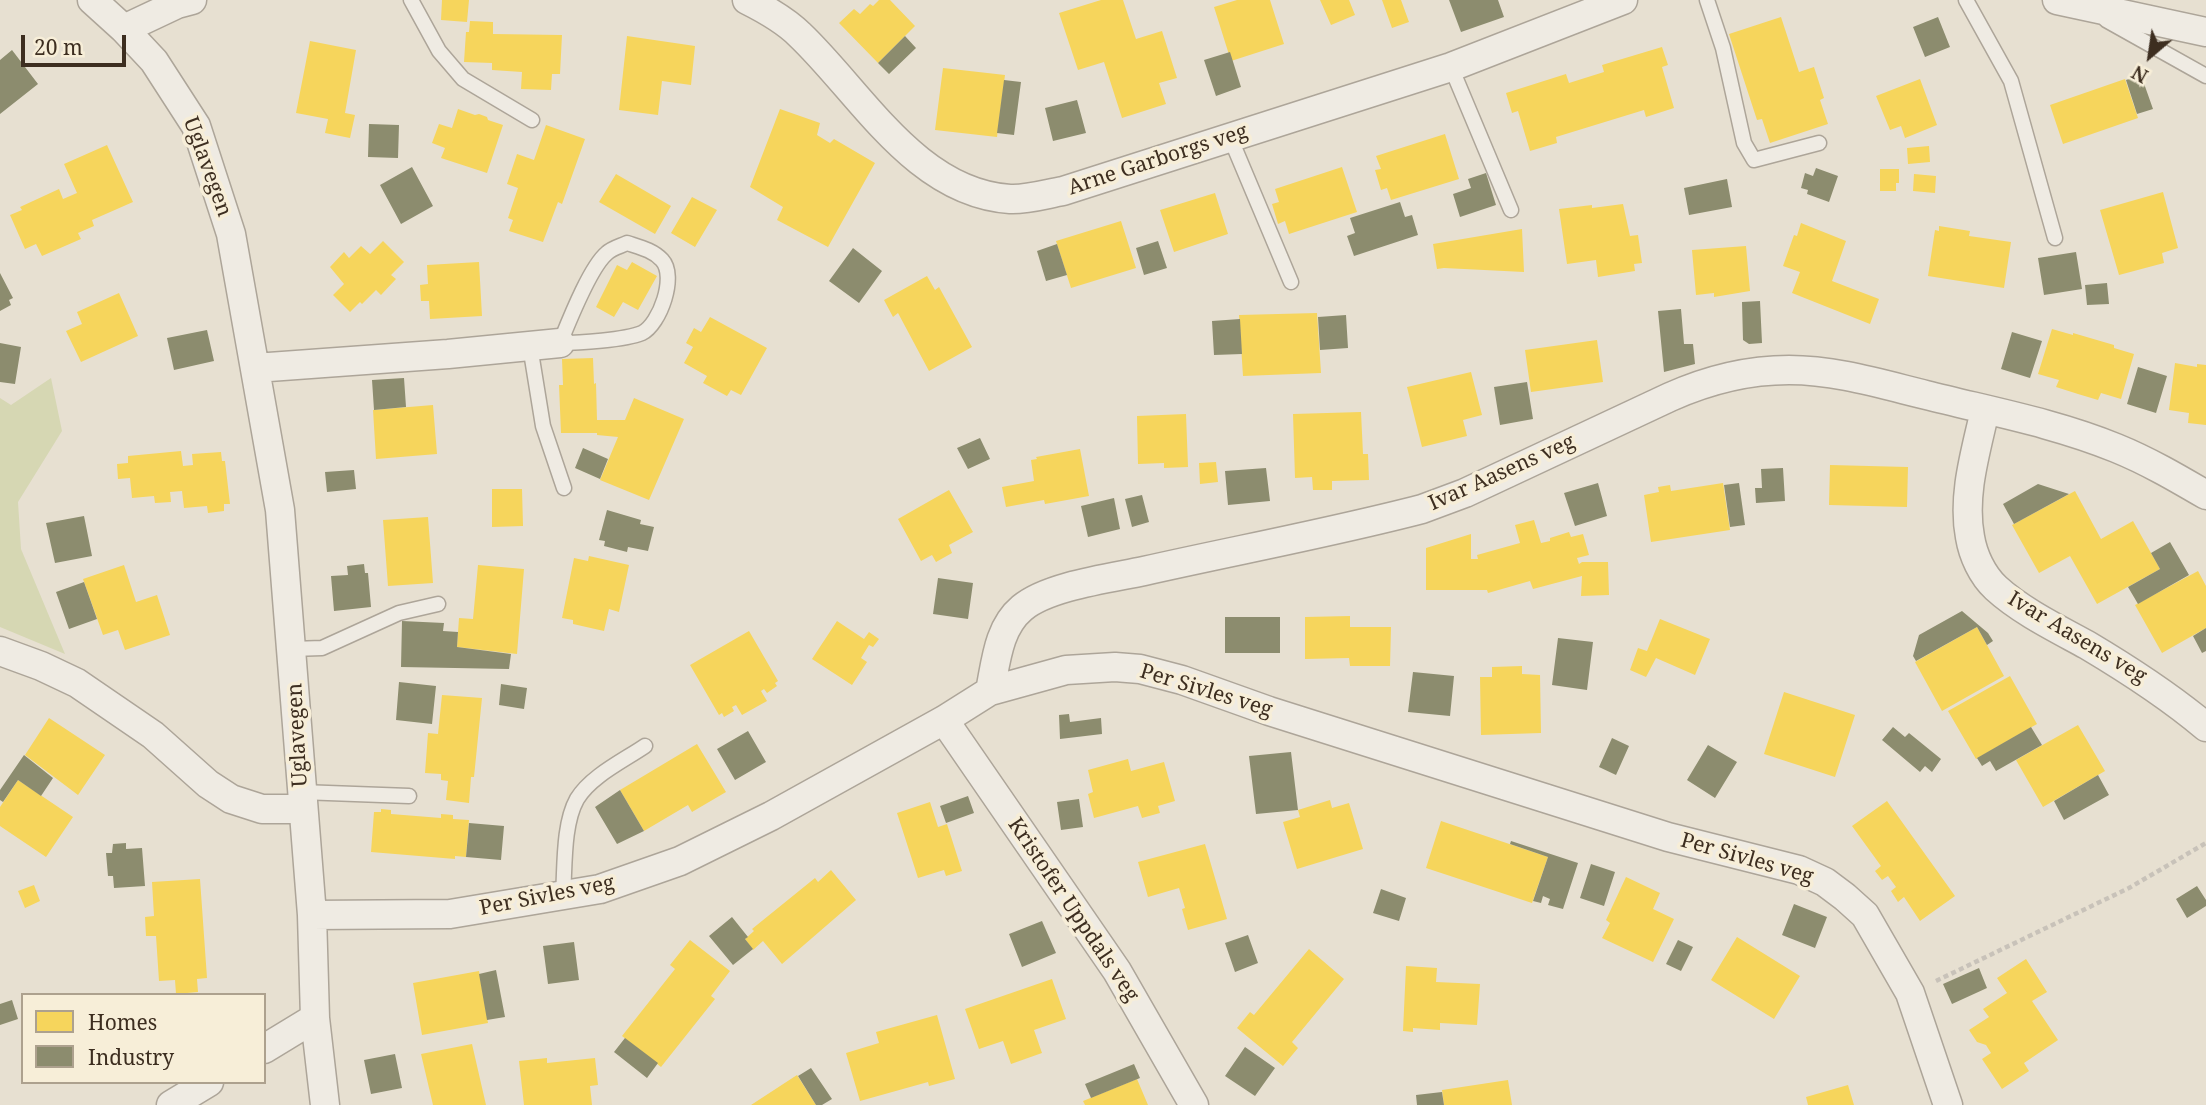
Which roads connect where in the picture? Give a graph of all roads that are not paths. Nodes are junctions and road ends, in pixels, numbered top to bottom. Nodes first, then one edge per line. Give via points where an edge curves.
1 (92, 0) edge
2 (192, 0) edge
3 (411, 0) edge
4 (747, 0) edge
5 (1623, 0) edge
6 (1707, 0) edge
7 (1966, 0) edge
8 (2069, 3) edge
9 (124, 29) junction
10 (2206, 32) edge
11 (1451, 66) junction
12 (2206, 76) edge
13 (532, 120) dead end
14 (1230, 137) junction
15 (1819, 143) dead end
16 (1511, 210) dead end
17 (2055, 238) dead end
18 (1291, 282) dead end
19 (560, 342) junction
20 (530, 346) junction
21 (255, 368) junction
22 (1985, 410) junction
23 (564, 488) dead end
24 (2206, 495) edge
25 (438, 604) dead end
26 (292, 649) junction
27 (0, 651) edge
28 (990, 691) junction
29 (944, 720) junction
30 (2206, 727) edge
31 (645, 746) dead end
32 (409, 796) dead end
33 (302, 801) junction
34 (563, 895) junction
35 (312, 915) junction
36 (315, 1018) junction
37 (266, 1048) edge
38 (206, 1084) edge
39 (172, 1105) edge
40 (324, 1105) edge
41 (1194, 1105) edge
42 (1948, 1105) edge

1 - 9 street, Uglavegen
2 - 9 street
3 - 13 lane via 439,51 463,79
4 - 14 street, Arne Garborgs veg via 799,33 900,144 940,176 974,192 1011,199 1063,191
5 - 11 street, Arne Garborgs veg
6 - 15 lane via 1744,143 1754,160
7 - 17 lane via 2011,82
8 - 10 street
8 - 12 lane
9 - 21 street, Uglavegen via 154,61 196,126 230,234
11 - 14 street, Arne Garborgs veg
11 - 16 lane
14 - 18 lane
19 - 19 lane via 642,332 652,324 666,295 668,272 663,260 627,243 607,252 583,290
19 - 20 street
20 - 21 street
20 - 23 lane via 543,426
21 - 26 street, Uglavegen via 280,510
22 - 24 street, Ivar Aasens veg via 2115,448
22 - 28 street, Ivar Aasens veg via 1825,373 1762,371 1715,380 1422,509 1037,598 1013,617 1004,631
22 - 30 street, Ivar Aasens veg via 1969,483 1968,523 1970,539 1989,581 2004,595 2155,686
25 - 26 lane via 399,613 322,648
26 - 33 street, Uglavegen
27 - 33 street via 77,684 153,734 231,799 262,809
28 - 29 street, Per Sivles veg
28 - 42 street, Per Sivles veg via 1089,667 1164,674 1668,837 1799,870 1825,882 1865,915 1910,993
29 - 34 street, Per Sivles veg via 680,861 600,889
29 - 41 street, Kristofer Uppdals veg via 1117,971
31 - 34 lane via 593,781 577,799 567,829
32 - 33 lane
33 - 35 street, Uglavegen
34 - 35 street, Per Sivles veg via 450,914
35 - 36 street, Uglavegen
36 - 37 street
36 - 40 street, Uglavegen
38 - 39 street

